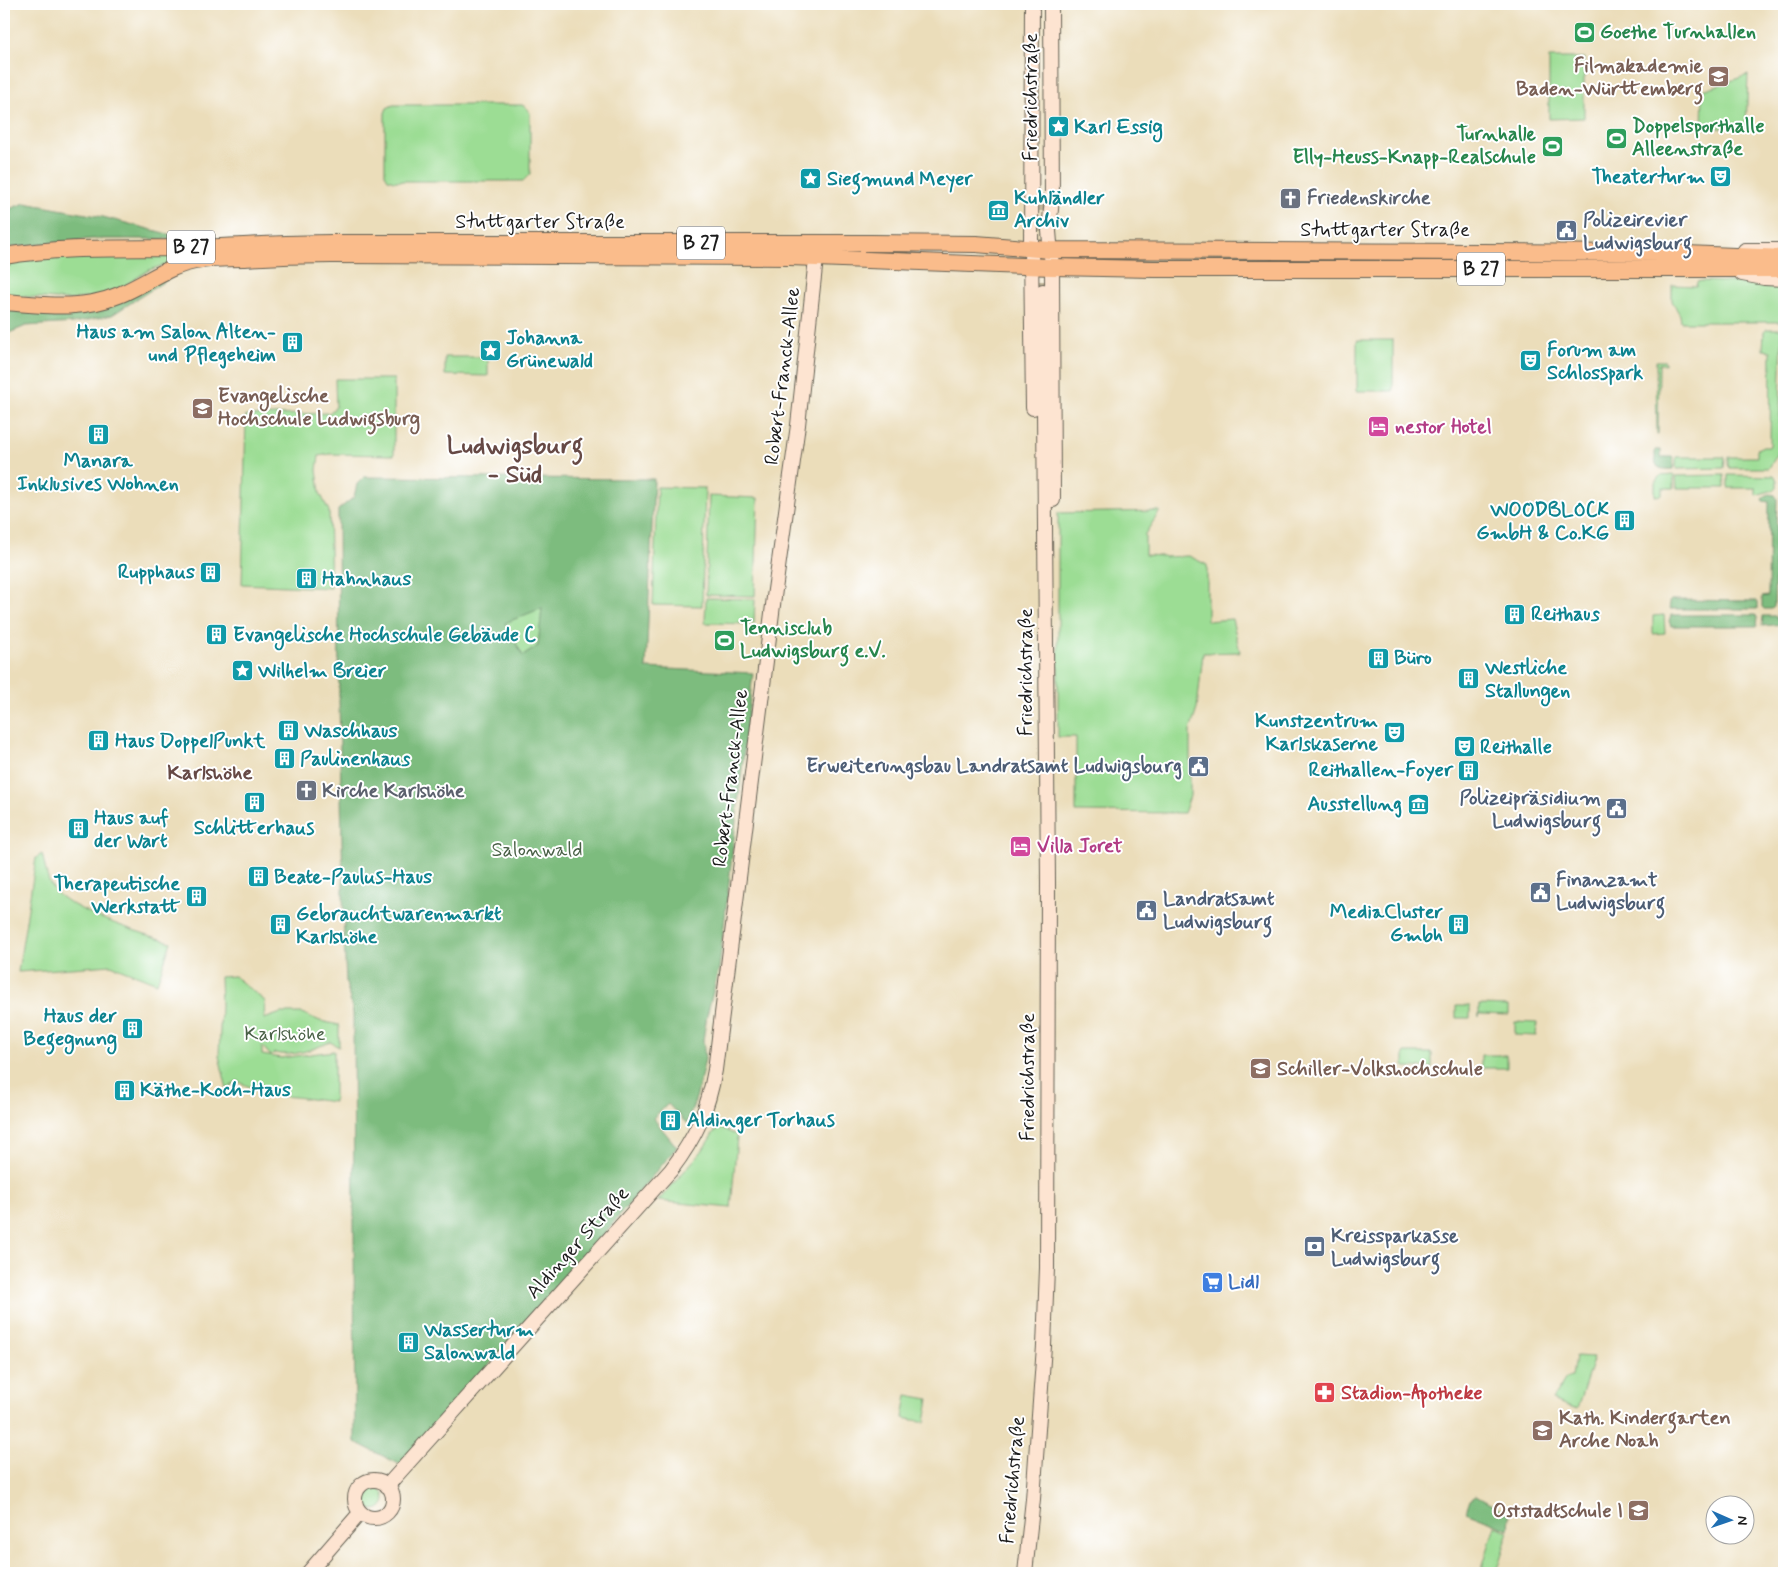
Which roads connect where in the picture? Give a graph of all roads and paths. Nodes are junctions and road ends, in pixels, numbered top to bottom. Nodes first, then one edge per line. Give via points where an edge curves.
1 (1032, 4) edge
2 (1038, 4) edge
3 (1045, 4) edge
4 (1051, 4) edge
5 (1042, 49) junction
6 (1042, 197) tunnel mouth
7 (332, 249) junction
8 (1031, 249) junction
9 (1050, 250) junction
10 (1784, 250) edge
11 (817, 251) junction
12 (4, 256) edge
13 (1784, 258) edge
14 (1720, 262) junction
15 (1032, 266) junction
16 (1052, 267) junction
17 (1784, 269) edge
18 (1784, 279) edge
19 (1043, 291) tunnel mouth
20 (4, 302) edge
21 (1046, 581) junction
22 (706, 1108) joint
23 (387, 1486) junction
24 (360, 1513) junction
25 (308, 1573) edge
26 (1025, 1573) edge

1 - 8 main road, Friedrichstraße
2 - 5 main road, Friedrichstraße
3 - 5 main road, Friedrichstraße
4 - 9 main road, Friedrichstraße
5 - 6 main road, Friedrichstraße
7 - 11 main road, Stuttgarter Straße / B 27
7 - 12 main road, Stuttgarter Straße / B 27 via 49,250
7 - 20 main road, Stuttgarter Straße / B 27 via 195,261 157,274 106,300 71,307
8 - 9 main road, Stuttgarter Straße / B 27
8 - 11 main road, Stuttgarter Straße / B 27 via 976,244
8 - 15 main road
9 - 14 main road, Stuttgarter Straße / B 27 via 1490,252
9 - 16 main road
10 - 14 main road, Stuttgarter Straße via 1751,249
11 - 15 main road, Stuttgarter Straße / B 27
11 - 22 main road, Robert-Franck-Allee via 798,425 715,1070
13 - 14 main road, Stuttgarter Straße / B 27
14 - 16 main road, Stuttgarter Straße / B 27 via 1154,269
14 - 17 main road, Stuttgarter Straße / B 27
14 - 18 main road, Stuttgarter Straße via 1764,278
15 - 16 main road, Stuttgarter Straße / B 27
15 - 21 main road, Friedrichstraße via 1035,481 1038,545
16 - 21 main road, Friedrichstraße via 1053,546
19 - 21 main road, Friedrichstraße
21 - 26 main road, Friedrichstraße via 1047,1268 1033,1499
22 - 23 main road, Aldinger Straße via 699,1128 671,1170
23 - 24 main road via 372,1480 363,1484 356,1492 355,1503
23 - 24 main road via 393,1501 385,1515 370,1518
24 - 25 main road

